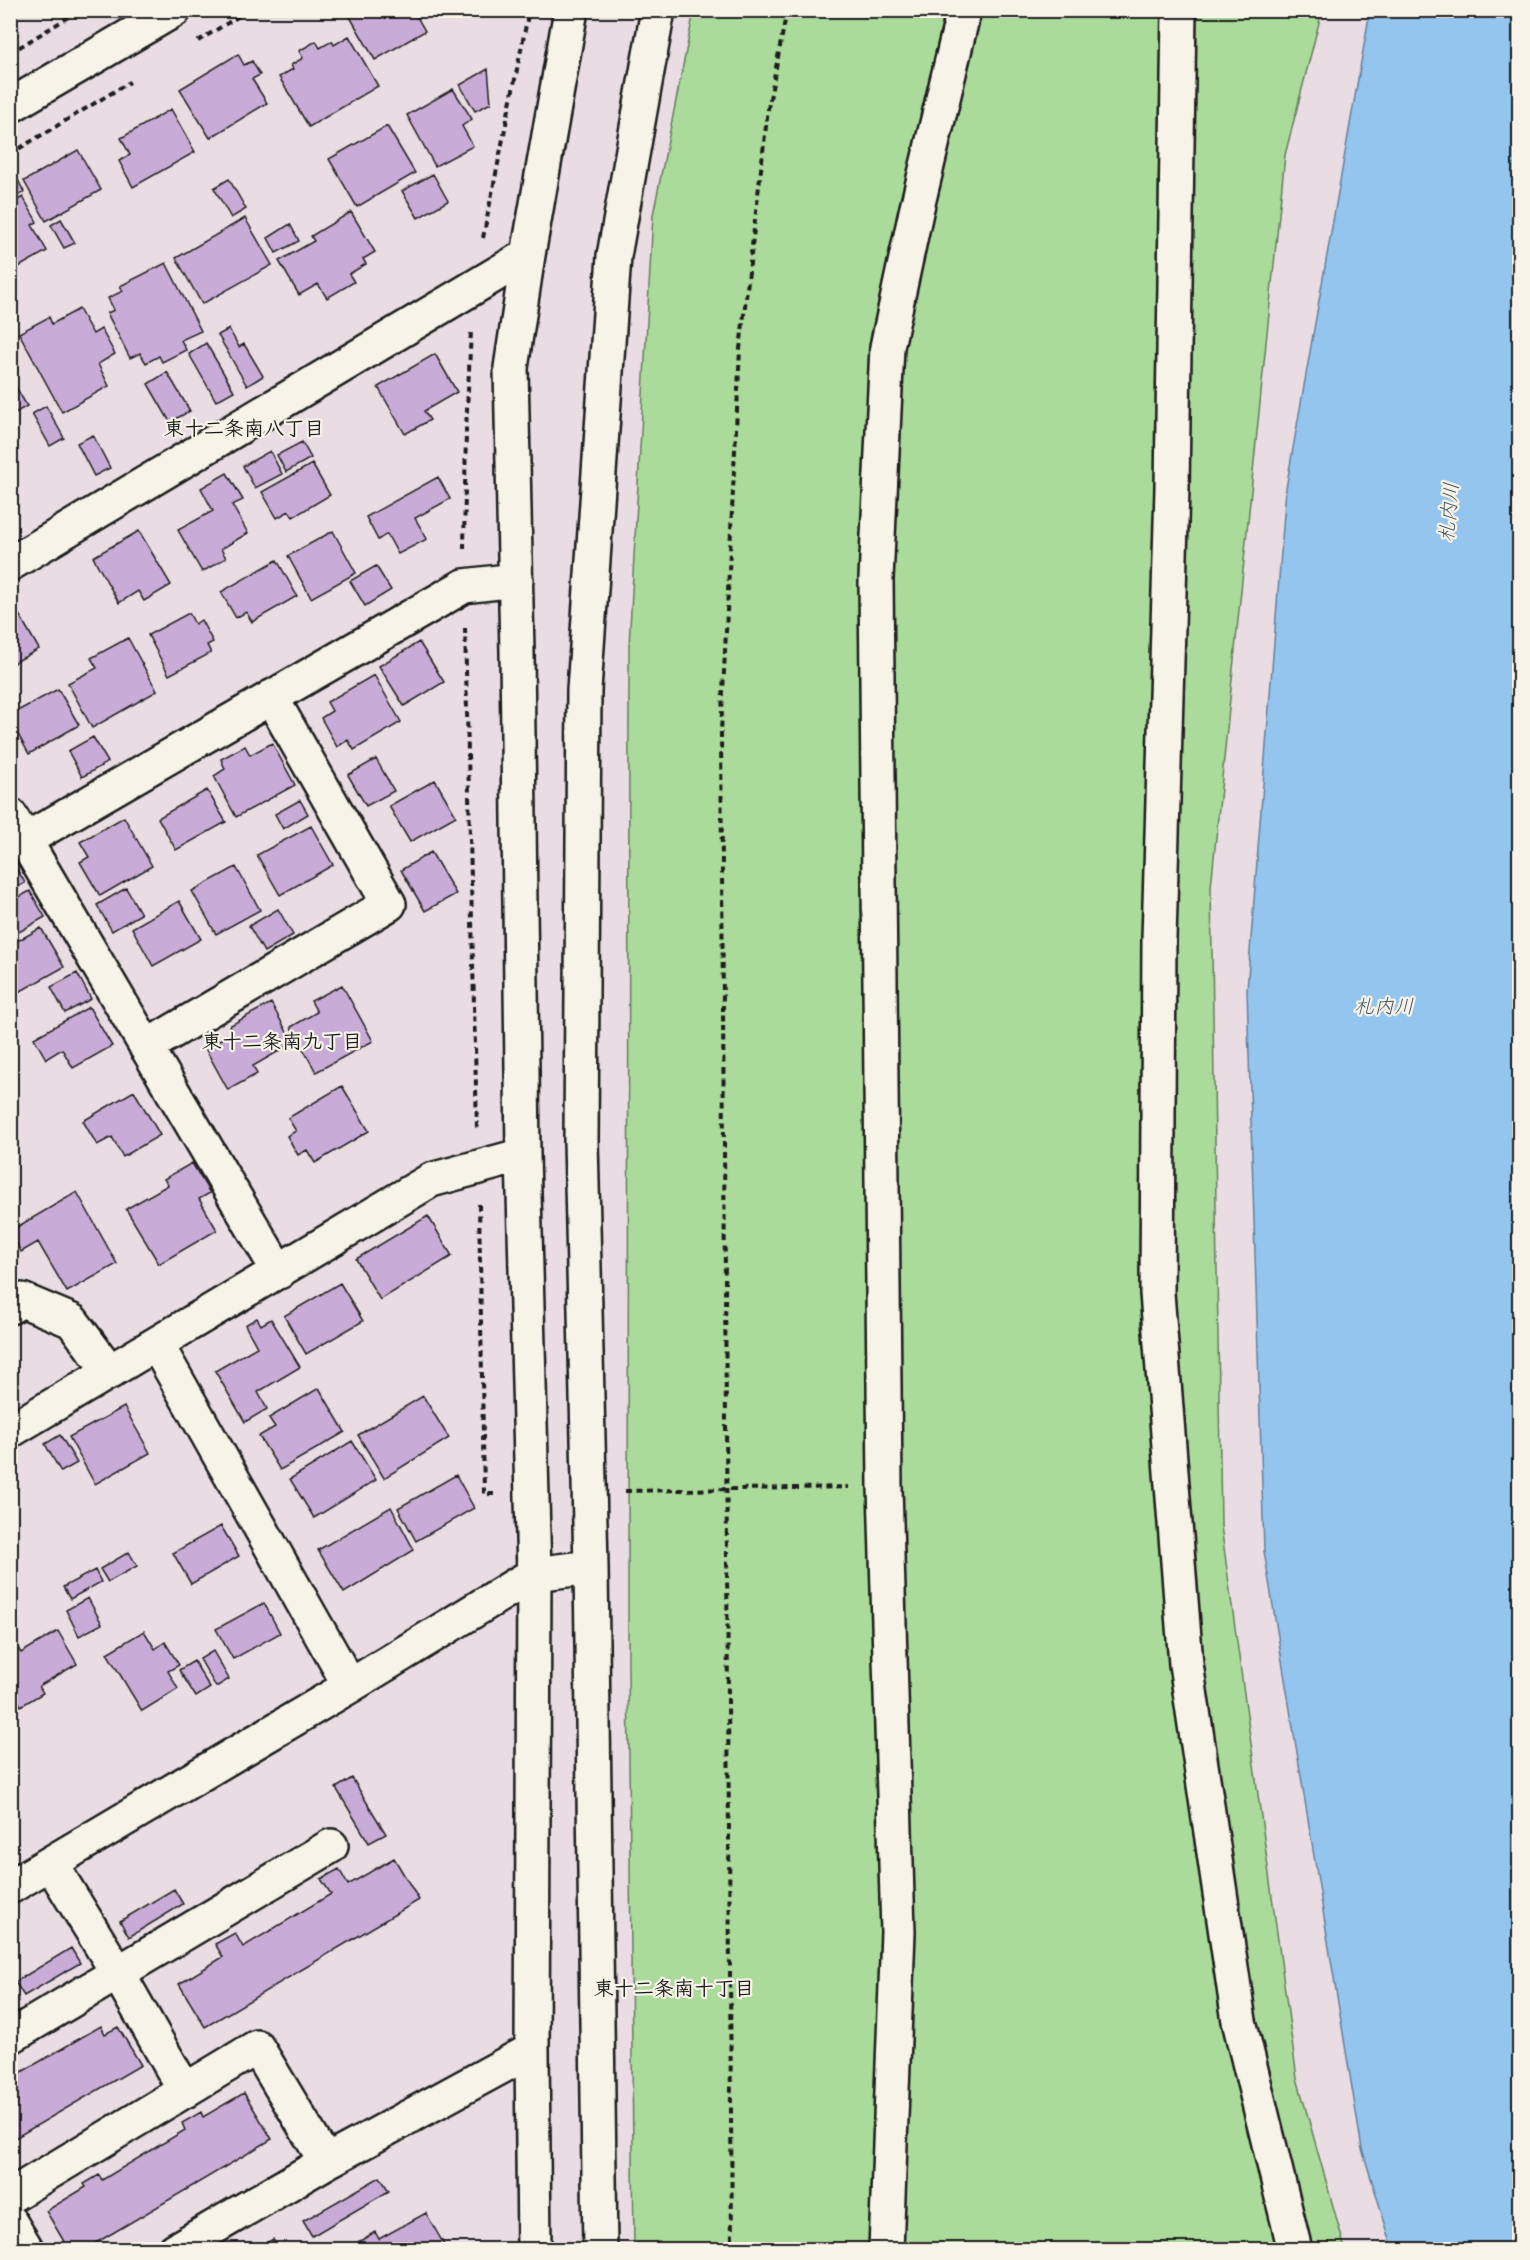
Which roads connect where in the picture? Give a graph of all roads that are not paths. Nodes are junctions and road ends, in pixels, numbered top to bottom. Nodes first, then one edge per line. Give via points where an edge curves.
1 (174, 10) edge
2 (571, 10) edge
3 (658, 10) edge
4 (964, 10) edge
5 (1179, 10) edge
6 (10, 106) edge
7 (528, 255) junction
8 (10, 564) edge
9 (516, 580) junction
10 (271, 698) junction
11 (18, 828) edge
12 (146, 1047) junction
13 (523, 1155) junction
14 (279, 1272) junction
15 (10, 1307) edge
16 (157, 1345) junction
17 (110, 1372) junction
18 (10, 1431) edge
19 (591, 1567) junction
20 (534, 1574) junction
21 (350, 1686) junction
22 (331, 1846) dead end
23 (51, 1864) junction
24 (10, 1887) edge
25 (118, 1973) junction
26 (10, 2037) edge
27 (532, 2050) junction
28 (185, 2091) junction
29 (326, 2162) junction
30 (10, 2196) edge
31 (10, 2222) edge
32 (27, 2250) edge
33 (175, 2250) edge
34 (534, 2250) edge
35 (600, 2250) edge
36 (886, 2250) edge
37 (1296, 2250) edge

1 - 6 street
2 - 7 street
3 - 19 street via 614,256 584,690 581,1140
4 - 36 street via 887,347 876,579 885,1487 898,1932
5 - 37 street via 1160,939 1157,1293 1187,1676 1239,2020
7 - 8 street
7 - 9 street via 511,368
9 - 10 street via 464,586
9 - 13 street
10 - 11 street
10 - 12 street via 389,904
11 - 12 street
12 - 14 street
13 - 14 street via 431,1180
13 - 20 street
14 - 16 street
15 - 17 street via 22,1300 72,1321
16 - 17 street
16 - 21 street
17 - 18 street
19 - 20 street
19 - 35 street
20 - 21 street
20 - 27 street
21 - 23 street
22 - 25 street
23 - 24 street
23 - 25 street
25 - 26 street
25 - 28 street
27 - 29 street
27 - 34 street
28 - 29 street via 257,2047
28 - 30 street
29 - 33 street
31 - 32 street

